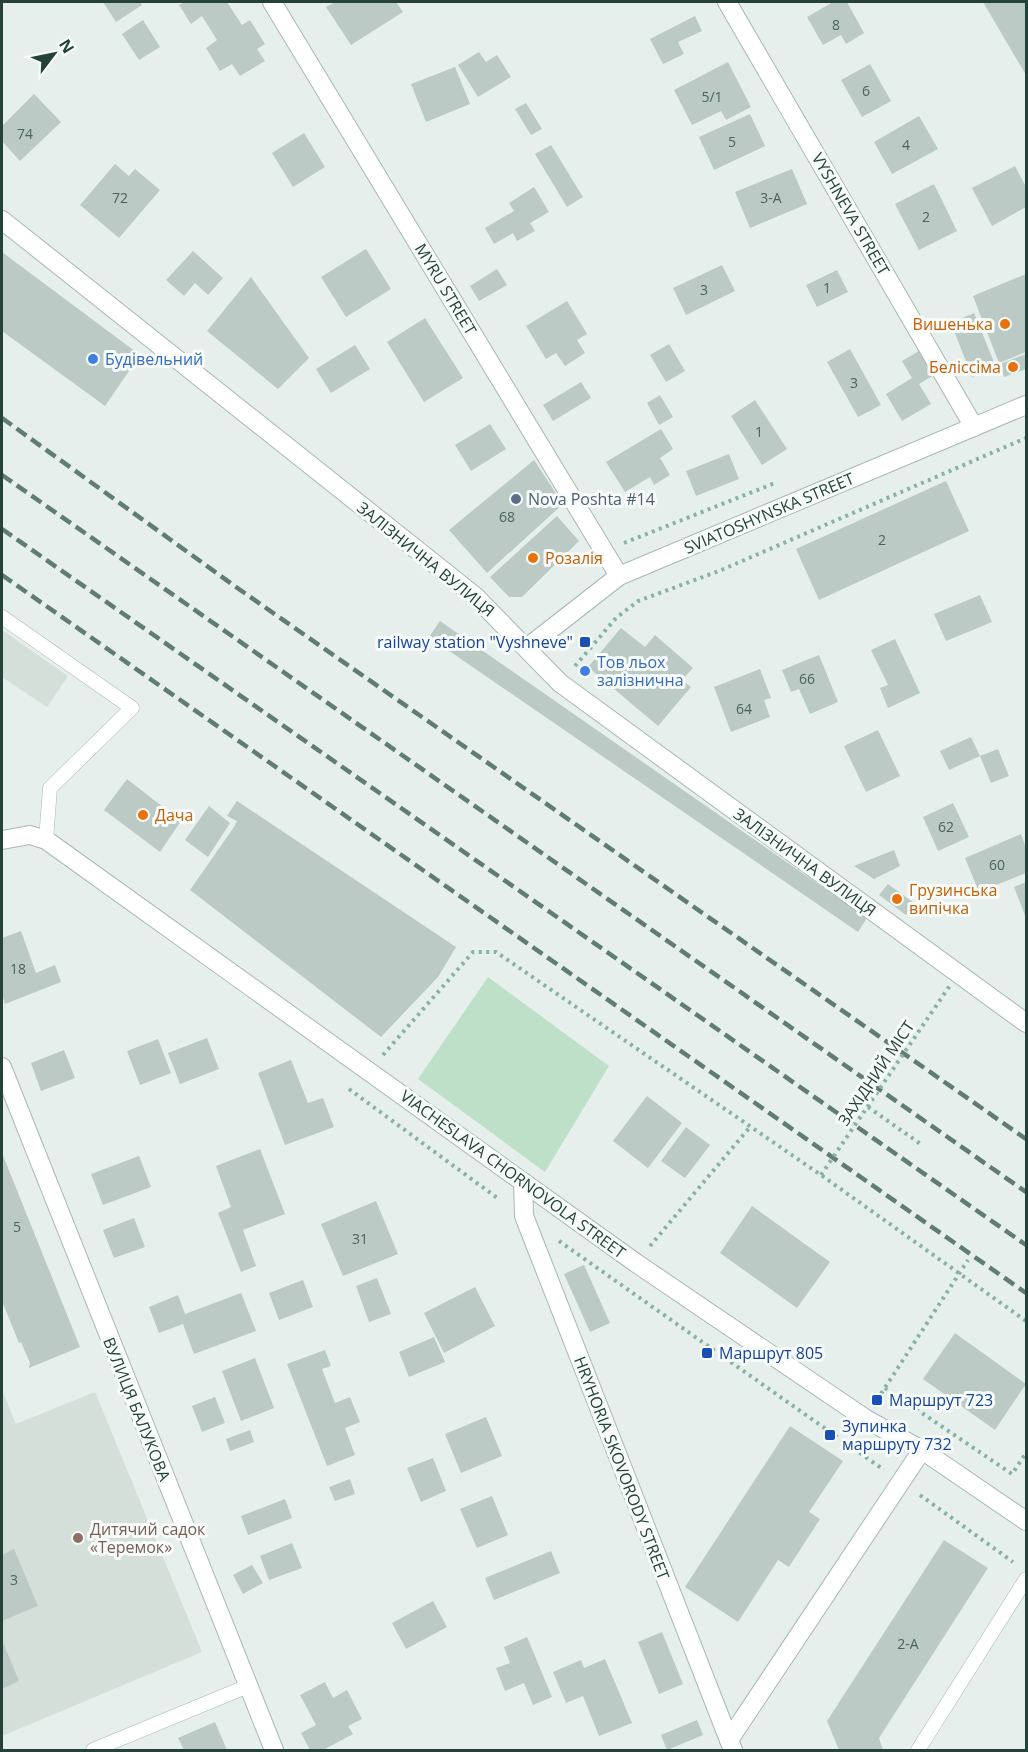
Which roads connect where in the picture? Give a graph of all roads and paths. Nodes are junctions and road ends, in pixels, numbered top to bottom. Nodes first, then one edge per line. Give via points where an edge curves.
1 (272, 2) edge
2 (727, 2) edge
3 (2, 220) edge
4 (1026, 405) edge
5 (974, 427) junction
6 (1026, 438) edge
7 (619, 576) junction
8 (2, 617) edge
9 (528, 648) junction
10 (560, 683) junction
11 (2, 840) edge
12 (46, 840) junction
13 (951, 984) dead end
14 (1026, 1023) edge
15 (2, 1067) edge
16 (369, 1071) junction
17 (344, 1085) dead end
18 (868, 1107) junction
19 (750, 1127) junction
20 (922, 1145) dead end
21 (821, 1175) junction
22 (523, 1182) junction
23 (506, 1205) dead end
24 (524, 1216) junction
25 (968, 1260) dead end
26 (636, 1263) junction
27 (959, 1274) junction
28 (620, 1286) junction
29 (1026, 1321) edge
30 (885, 1388) junction
31 (867, 1419) junction
32 (922, 1450) junction
33 (1026, 1454) edge
34 (902, 1482) junction
35 (1026, 1521) edge
36 (1017, 1565) dead end
37 (1026, 1579) edge
38 (248, 1686) junction
39 (731, 1745) edge
40 (93, 1750) edge
41 (274, 1750) edge
42 (918, 1750) edge

1 - 7 street, MYRU STREET
2 - 5 street, VYSHNEVA STREET
3 - 9 street, ЗАЛІЗНИЧНА ВУЛИЦЯ via 475,596
4 - 5 street, SVIATOSHYNSKA STREET
5 - 7 street, SVIATOSHYNSKA STREET
6 - 10 path via 719,571 638,601 616,618
7 - 9 street, SVIATOSHYNSKA STREET
8 - 12 lane via 132,708 50,788
9 - 10 street, ЗАЛІЗНИЧНА ВУЛИЦЯ
10 - 14 street, ЗАЛІЗНИЧНА ВУЛИЦЯ
11 - 12 street via 30,835
12 - 16 street, VIACHESLAVA CHORNOVOLA STREET
13 - 18 path, ЗАХІДНИЙ МІСТ, bridge
15 - 38 street, ВУЛИЦЯ БАЛУКОВА
16 - 19 path via 473,952 496,952
16 - 22 street, VIACHESLAVA CHORNOVOLA STREET
17 - 23 path
18 - 20 path
18 - 21 path, ЗАХІДНИЙ МІСТ, bridge
19 - 21 path
19 - 26 path
21 - 27 path
22 - 24 street, HRYHORIA SKOVORODY STREET
22 - 26 street, VIACHESLAVA CHORNOVOLA STREET
24 - 28 path
24 - 39 street, HRYHORIA SKOVORODY STREET
25 - 27 path
26 - 28 path
26 - 31 street, VIACHESLAVA CHORNOVOLA STREET
27 - 29 path
27 - 30 path
28 - 34 path
30 - 31 path
30 - 33 path via 1012,1474
31 - 32 street, VIACHESLAVA CHORNOVOLA STREET
32 - 34 street
32 - 35 street, VIACHESLAVA CHORNOVOLA STREET
34 - 36 path
34 - 39 street
37 - 42 lane
38 - 40 lane
38 - 41 street, ВУЛИЦЯ БАЛУКОВА

